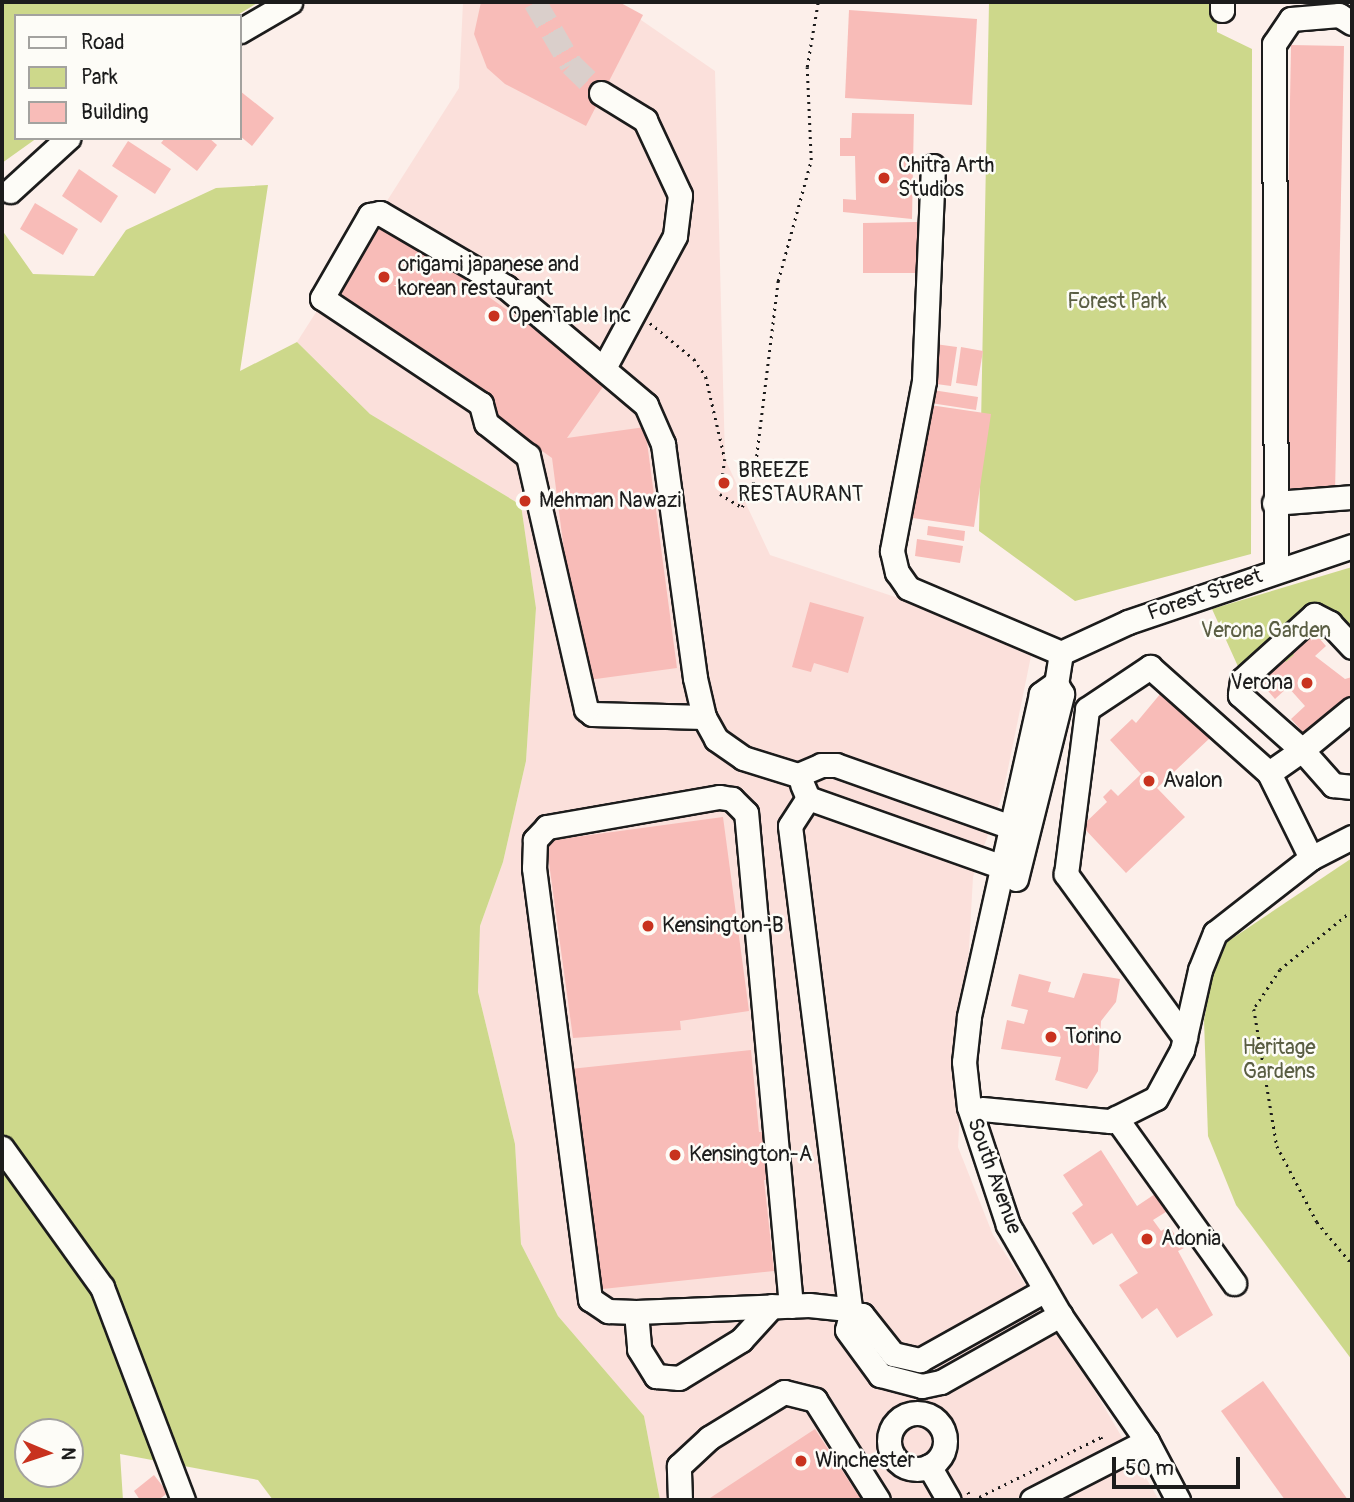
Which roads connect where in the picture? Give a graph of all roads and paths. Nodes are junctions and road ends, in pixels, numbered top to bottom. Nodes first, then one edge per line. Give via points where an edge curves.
1 (290, 2) edge
2 (818, 2) edge
3 (1352, 23) edge
4 (242, 30) edge
5 (601, 93) tunnel mouth
6 (66, 140) edge
7 (933, 166) dead end
8 (10, 191) dead end
9 (634, 309) junction
10 (605, 366) junction
11 (1352, 497) edge
12 (1274, 503) junction
13 (1352, 546) edge
14 (1276, 570) junction
15 (1352, 647) edge
16 (1061, 653) junction
17 (1056, 683) junction
18 (1352, 709) edge
19 (704, 716) junction
20 (1302, 750) junction
21 (1269, 773) junction
22 (798, 775) junction
23 (1352, 787) edge
24 (808, 798) junction
25 (1014, 828) junction
26 (1352, 837) edge
27 (1311, 858) junction
28 (1003, 867) junction
29 (1352, 911) edge
30 (1185, 1038) junction
31 (982, 1109) junction
32 (1116, 1118) junction
33 (2, 1148) edge
34 (1352, 1264) edge
35 (1234, 1283) dead end
36 (1045, 1290) junction
37 (781, 1306) junction
38 (849, 1311) junction
39 (636, 1312) junction
40 (1060, 1315) junction
41 (1147, 1441) junction
42 (929, 1466) dead end
43 (183, 1500) edge
44 (680, 1500) edge
45 (878, 1500) edge
46 (949, 1500) edge
47 (1032, 1500) edge
48 (1178, 1500) edge
49 (1196, 1500) edge

1 - 4 street
2 - 9 path via 807,67 811,160 778,281 752,484 742,507 720,494 725,459 706,377 694,359
3 - 12 street via 1339,15 1298,17 1279,31 1274,44
5 - 9 street via 645,120 680,195 675,236
6 - 8 street
7 - 16 street via 924,381 892,551 897,572 908,588
9 - 10 street
10 - 19 street via 646,405 663,444
10 - 19 street via 506,287 380,213 370,215 321,293 481,404 486,423 528,456 586,709 592,714
11 - 12 street
12 - 14 street
13 - 14 street, Forest Street
14 - 16 street, Forest Street via 1128,622
15 - 20 street via 1330,623 1314,615 1242,680 1240,695
16 - 17 street, South Avenue
17 - 25 street, South Avenue via 1041,694
17 - 31 street via 1062,694 990,968 974,1056
18 - 20 street
19 - 22 street via 716,739 743,758
20 - 21 street
20 - 23 street via 1333,785
21 - 27 street
21 - 30 street via 1150,667 1087,709 1066,874
22 - 24 street
22 - 25 street via 821,765 836,765
24 - 28 street
24 - 38 street via 790,826 845,1245
25 - 28 street, South Avenue
26 - 27 street
27 - 30 street via 1215,933
28 - 36 street, South Avenue via 969,1017 964,1062 979,1150 1008,1225
29 - 34 path via 1280,970 1254,1009 1277,1146 1317,1222
30 - 32 street via 1156,1098
31 - 32 street
31 - 49 street via 1022,1228
32 - 35 street
33 - 43 street via 102,1287
36 - 38 street via 920,1360 893,1354 862,1315
36 - 40 street, South Avenue
37 - 38 street
37 - 39 street
37 - 39 street via 741,1340 679,1378 656,1376 639,1349
37 - 39 street via 746,813 732,799 719,797 547,827 535,840 534,867 590,1299 608,1311
38 - 40 street via 847,1330 880,1376 922,1385 941,1382
40 - 41 street, South Avenue
41 - 47 street
41 - 48 street, South Avenue
42 - 46 street
44 - 45 street via 679,1466 709,1438 784,1392 815,1400

